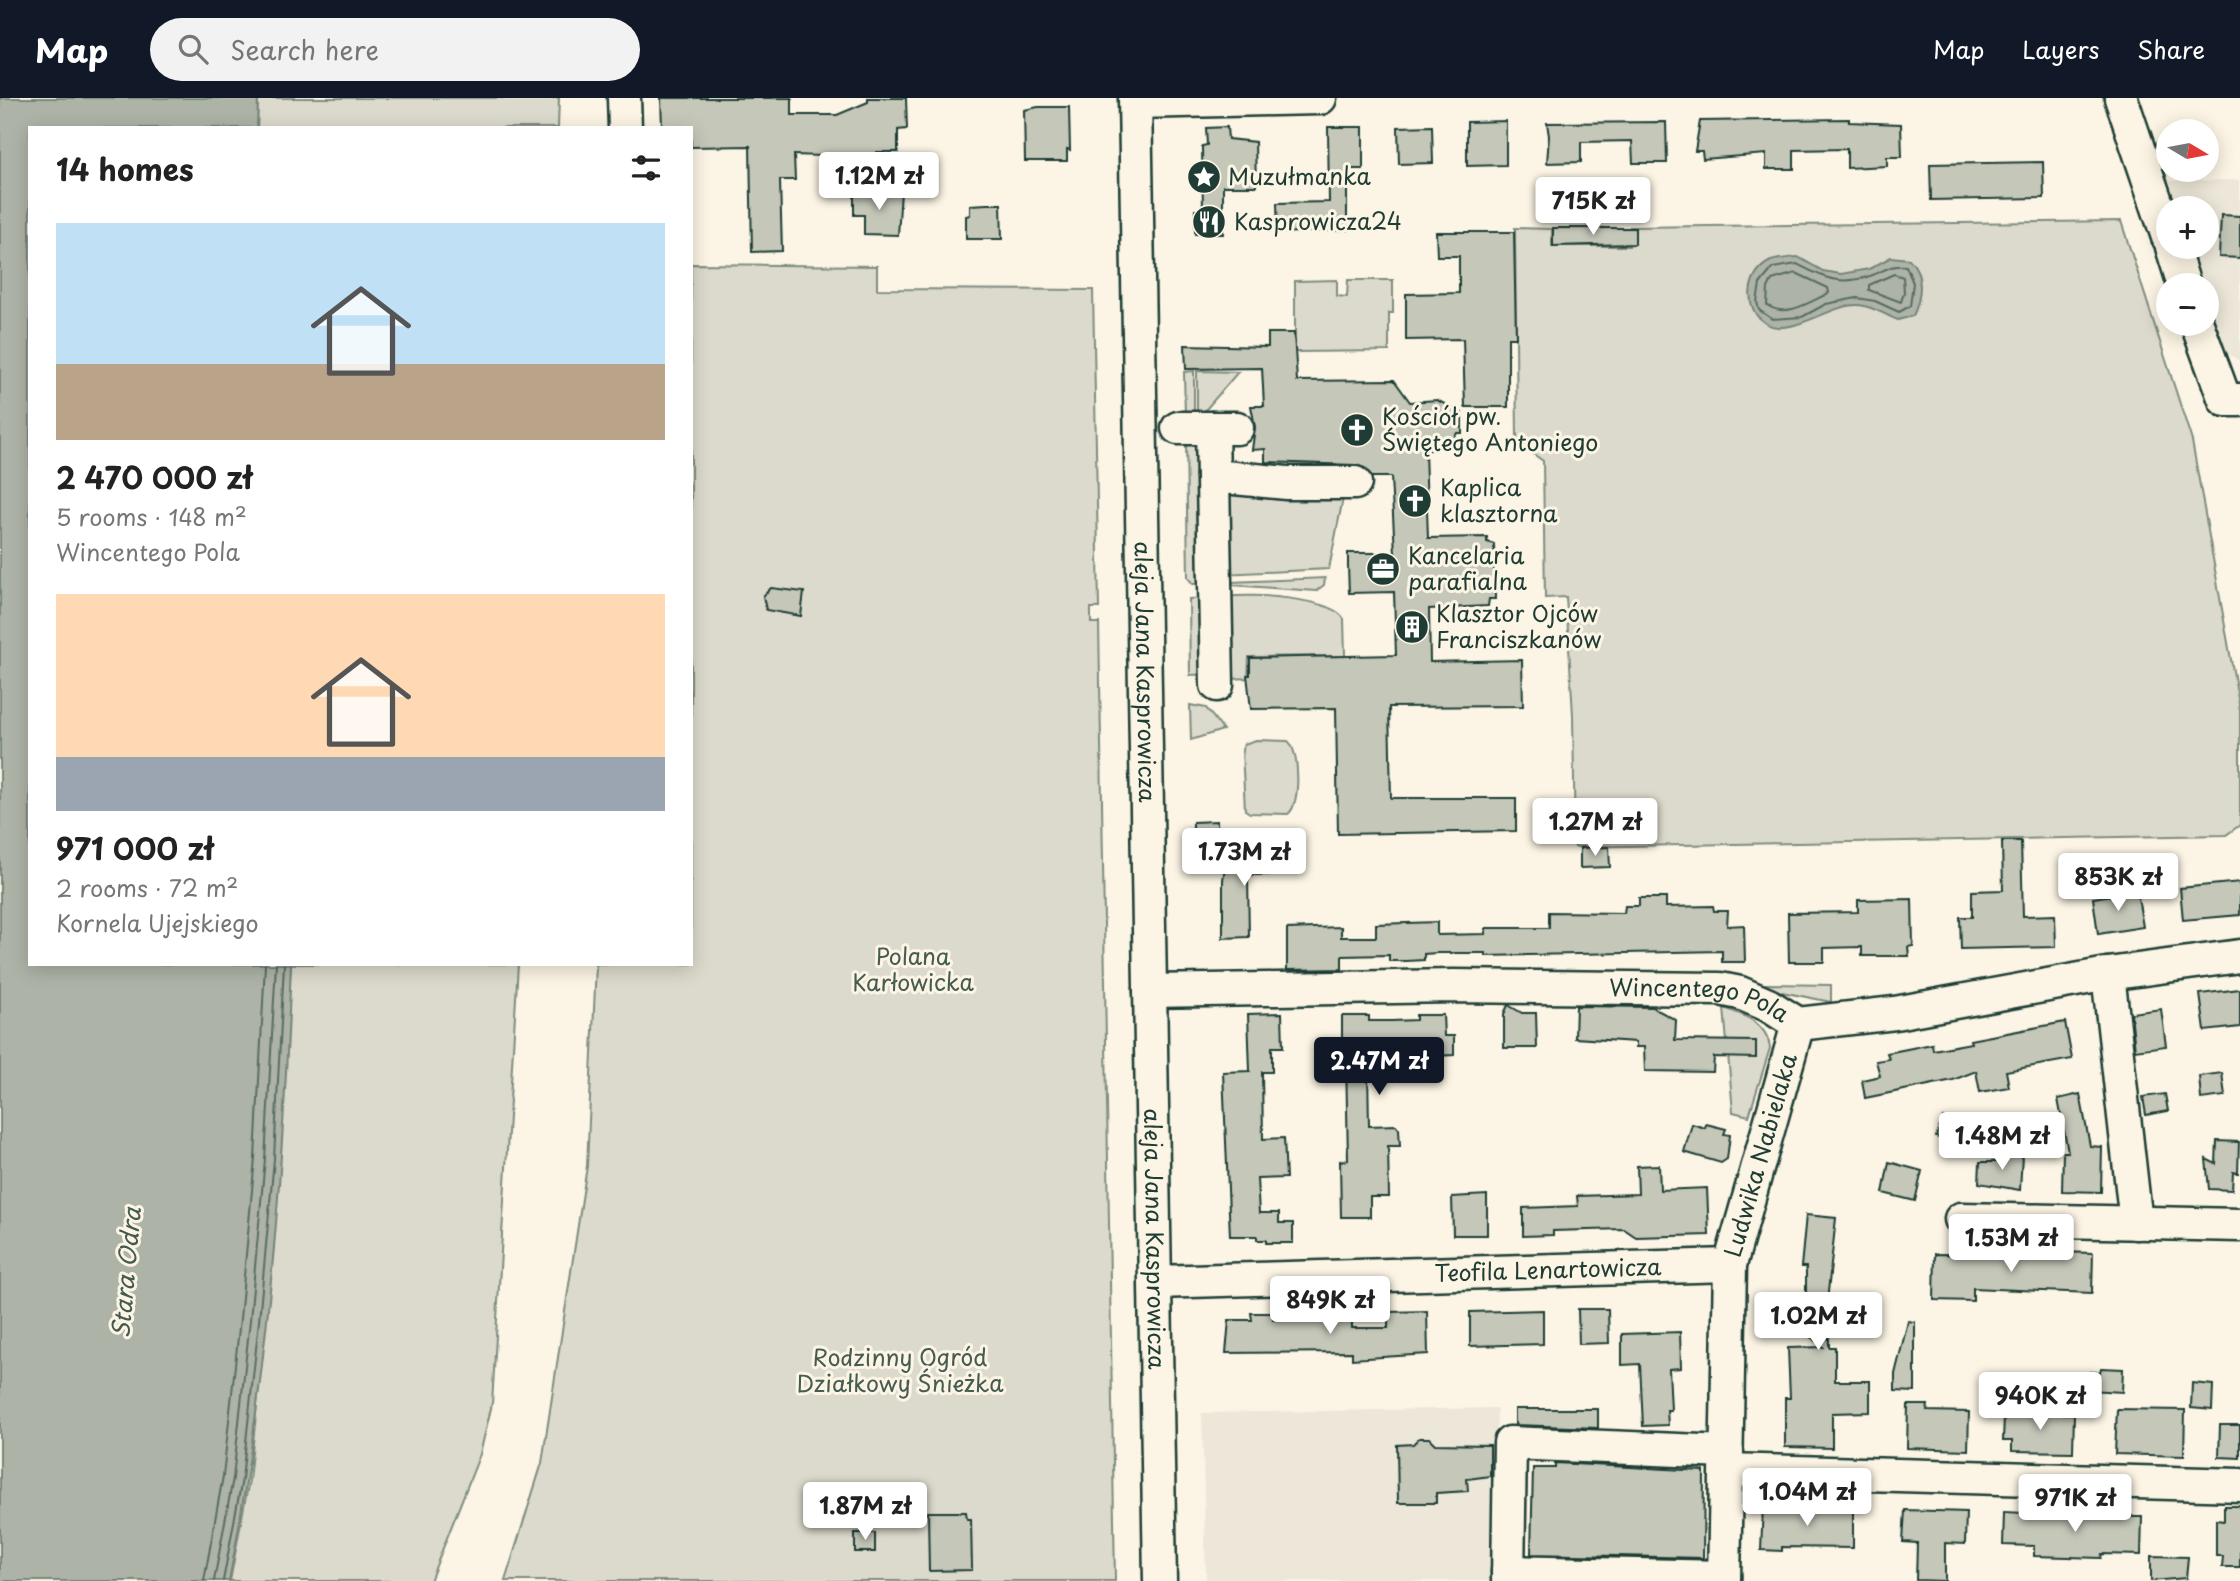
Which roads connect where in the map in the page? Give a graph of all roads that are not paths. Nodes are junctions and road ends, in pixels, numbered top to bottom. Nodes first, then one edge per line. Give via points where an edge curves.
1 (624, 98) edge
2 (1320, 98) edge
3 (2121, 98) edge
4 (1135, 100) edge
5 (625, 126) edge
6 (2156, 202) edge
7 (2204, 336) edge
8 (2227, 375) edge
9 (2240, 400) edge
10 (1178, 428) dead end
11 (1213, 476) junction
12 (1355, 483) dead end
13 (1217, 685) dead end
14 (2240, 956) edge
15 (2108, 974) junction
16 (1150, 991) junction
17 (1798, 1024) junction
18 (1961, 1219) dead end
19 (2136, 1223) junction
20 (2240, 1225) edge
21 (1730, 1265) junction
22 (1156, 1282) junction
23 (1727, 1461) junction
24 (2240, 1485) edge
25 (1508, 1577) edge
26 (1724, 1579) edge
27 (1160, 1581) edge

1 - 5 street
2 - 4 street
3 - 6 street
4 - 16 street, aleja Jana Kasprowicza
7 - 8 street
8 - 9 street via 2225,400
10 - 11 street via 1225,428
11 - 12 street
11 - 13 street
14 - 15 street, Wincentego Pola
15 - 17 street, Wincentego Pola via 1895,1013
15 - 19 street
16 - 17 street, Wincentego Pola via 1454,986 1720,989 1759,1001
16 - 22 street, aleja Jana Kasprowicza
17 - 21 street, Ludwika Nabielaka
18 - 19 street
19 - 20 street
21 - 22 street, Teofila Lenartowicza
21 - 23 street, Ludwika Nabielaka
22 - 27 street, aleja Jana Kasprowicza
23 - 24 street
23 - 25 street via 1510,1443
23 - 26 street, Ludwika Nabielaka
25 - 26 street

